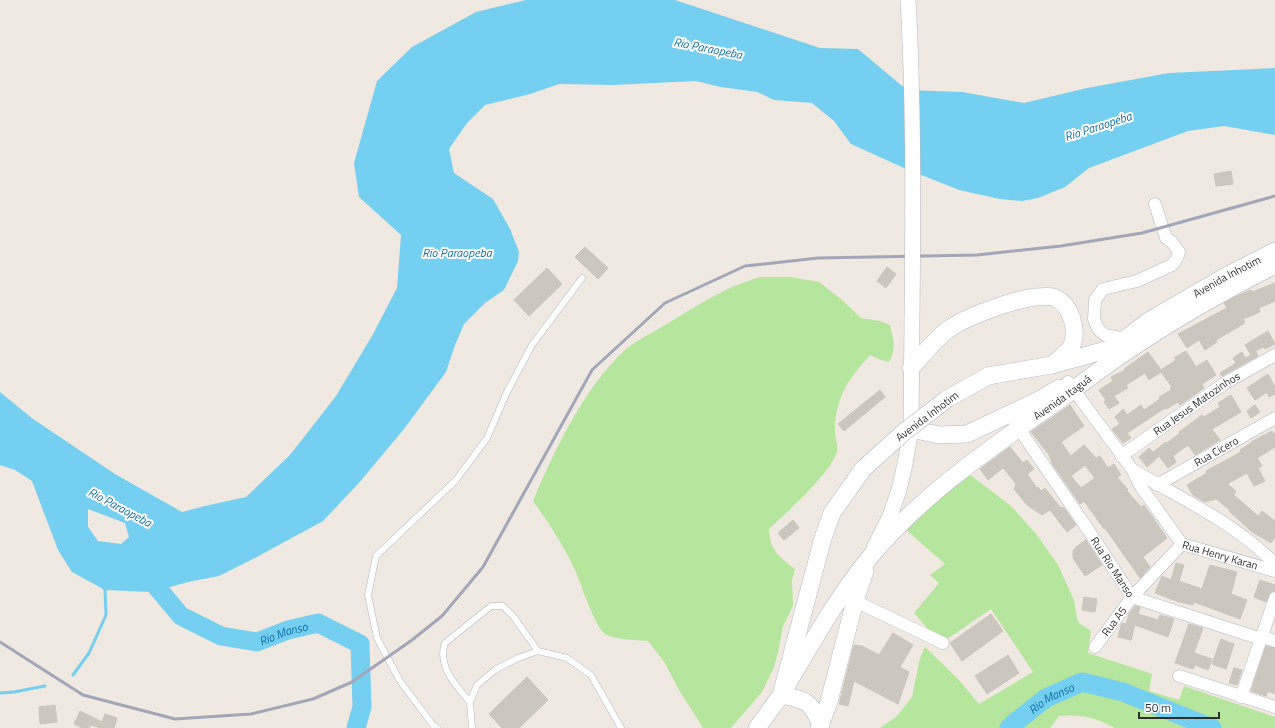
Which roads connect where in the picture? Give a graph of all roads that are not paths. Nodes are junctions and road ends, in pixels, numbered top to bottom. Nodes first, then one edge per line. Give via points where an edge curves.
1 (908, 0) edge
2 (1155, 204) dead end
3 (1275, 251) edge
4 (1275, 265) edge
5 (582, 278) dead end
6 (1119, 343) junction
7 (1275, 355) edge
8 (1052, 365) junction
9 (910, 368) junction
10 (1071, 386) junction
11 (1010, 413) junction
12 (1275, 418) edge
13 (911, 429) junction
14 (1018, 429) junction
15 (967, 434) junction
16 (981, 456) junction
17 (1121, 456) junction
18 (1132, 469) junction
19 (1157, 485) junction
20 (1182, 544) junction
21 (870, 558) junction
22 (1275, 564) edge
23 (1275, 571) edge
24 (1132, 597) junction
25 (1275, 598) edge
26 (855, 601) junction
27 (1261, 638) junction
28 (1275, 641) edge
29 (943, 643) dead end
30 (1095, 647) dead end
31 (538, 651) junction
32 (1179, 676) dead end
33 (781, 695) junction
34 (1241, 697) junction
35 (470, 702) junction
36 (1275, 707) edge
37 (759, 727) edge
38 (820, 727) edge
39 (437, 728) edge
40 (472, 728) edge
41 (621, 728) edge

1 - 9 street, bridge via 913,134
2 - 6 street via 1166,238 1179,252 1172,266 1137,281 1103,289 1095,300 1094,319 1098,329
3 - 6 main road, Avenida Inhotim via 1156,316
4 - 10 main road, Avenida Itaguá via 1223,291
5 - 39 lane via 532,345 507,392 487,438 456,480 376,556 368,595 377,638 400,681
6 - 8 main road, Avenida Inhotim
6 - 10 main road
7 - 17 street, Rua Jesus Matozinhos via 1225,383
8 - 9 main road via 1070,348 1074,332 1068,308 1053,297 1046,297 1025,299 964,321 949,329
8 - 33 main road, Avenida Inhotim, bridge via 988,376 947,399 904,432 863,469 832,513 825,532
9 - 13 street
10 - 11 main road
10 - 14 main road, Avenida Itaguá
10 - 17 street, Rua Henry Karan
11 - 14 street, Rua Rio Manso
11 - 15 main road
12 - 19 street, Rua Cicero
13 - 15 main road via 939,435
13 - 21 street via 899,490
14 - 16 main road, Avenida Itaguá
14 - 24 street, Rua Rio Manso
15 - 16 main road
16 - 21 main road, Avenida Itaguá via 928,497
17 - 18 street, Rua Henry Karan
18 - 19 street, Rua Henry Karan
18 - 20 street, Rua Henry Karan via 1141,487
19 - 22 street, Rua Henry Karan via 1227,526
20 - 23 street, Rua Henry Karan
20 - 24 street, Rua A5
21 - 26 main road
21 - 33 main road, Avenida Itaguá via 840,595
24 - 27 street, Rua Rio Manso
24 - 30 street, Rua A5
25 - 27 street
26 - 29 street
26 - 38 main road
27 - 28 street, Rua Rio Manso
27 - 34 street
31 - 35 lane via 495,670 477,685
31 - 35 lane via 503,606 491,606 445,643 443,650 445,668
31 - 41 lane via 567,658 592,675
32 - 34 street
33 - 37 main road, Avenida Inhotim
33 - 38 main road via 807,703 815,711
34 - 36 street
35 - 40 lane

